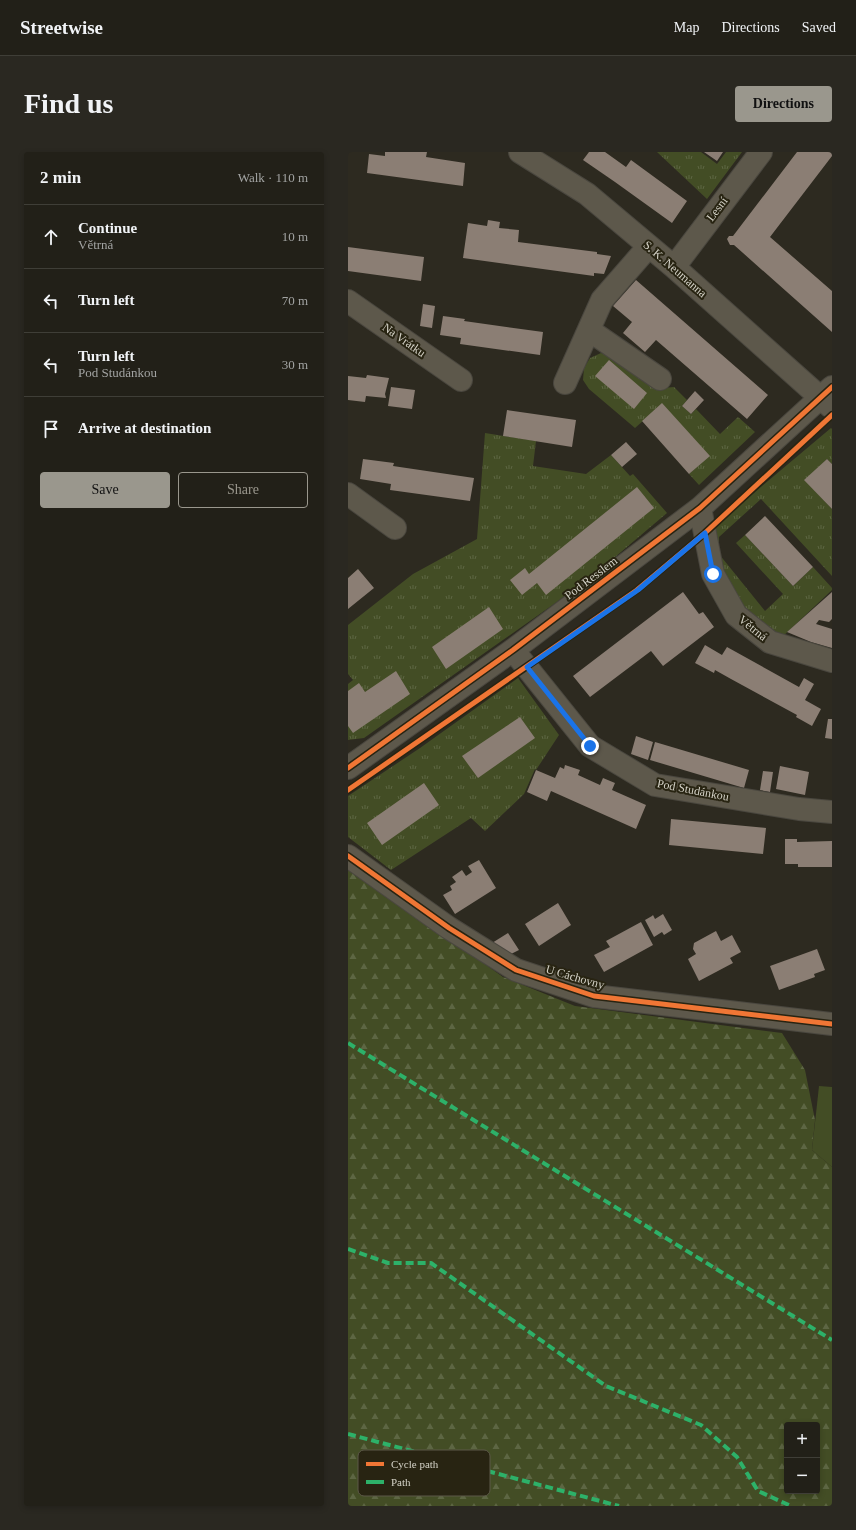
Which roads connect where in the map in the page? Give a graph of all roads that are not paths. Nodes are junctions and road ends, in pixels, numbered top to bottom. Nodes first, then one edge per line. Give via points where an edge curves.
1 (520, 152) edge
2 (761, 152) edge
3 (649, 246) junction
4 (674, 267) junction
5 (348, 301) edge
6 (589, 330) junction
7 (660, 379) dead end
8 (461, 380) dead end
9 (565, 384) dead end
10 (828, 398) edge
11 (348, 494) edge
12 (700, 508) junction
13 (395, 528) dead end
14 (513, 650) junction
15 (832, 661) edge
16 (348, 768) edge
17 (832, 812) edge
18 (348, 856) edge
19 (832, 1024) edge

1 - 3 street, S. K. Neumanna via 587,194
2 - 4 street, Lesní
3 - 4 street, S. K. Neumanna
3 - 6 street via 602,300
4 - 10 street, S. K. Neumanna
5 - 8 street, Na Vrátku
6 - 7 street
6 - 9 street
10 - 12 street, Pod Resslem
11 - 13 street
12 - 14 street, Pod Resslem
12 - 15 street, Větrná via 713,574 736,615 770,642
14 - 16 street, Pod Resslem
14 - 17 street, Pod Studánkou via 590,746 655,785 799,809
18 - 19 street, U Cáchovny via 449,928 516,970 594,996

